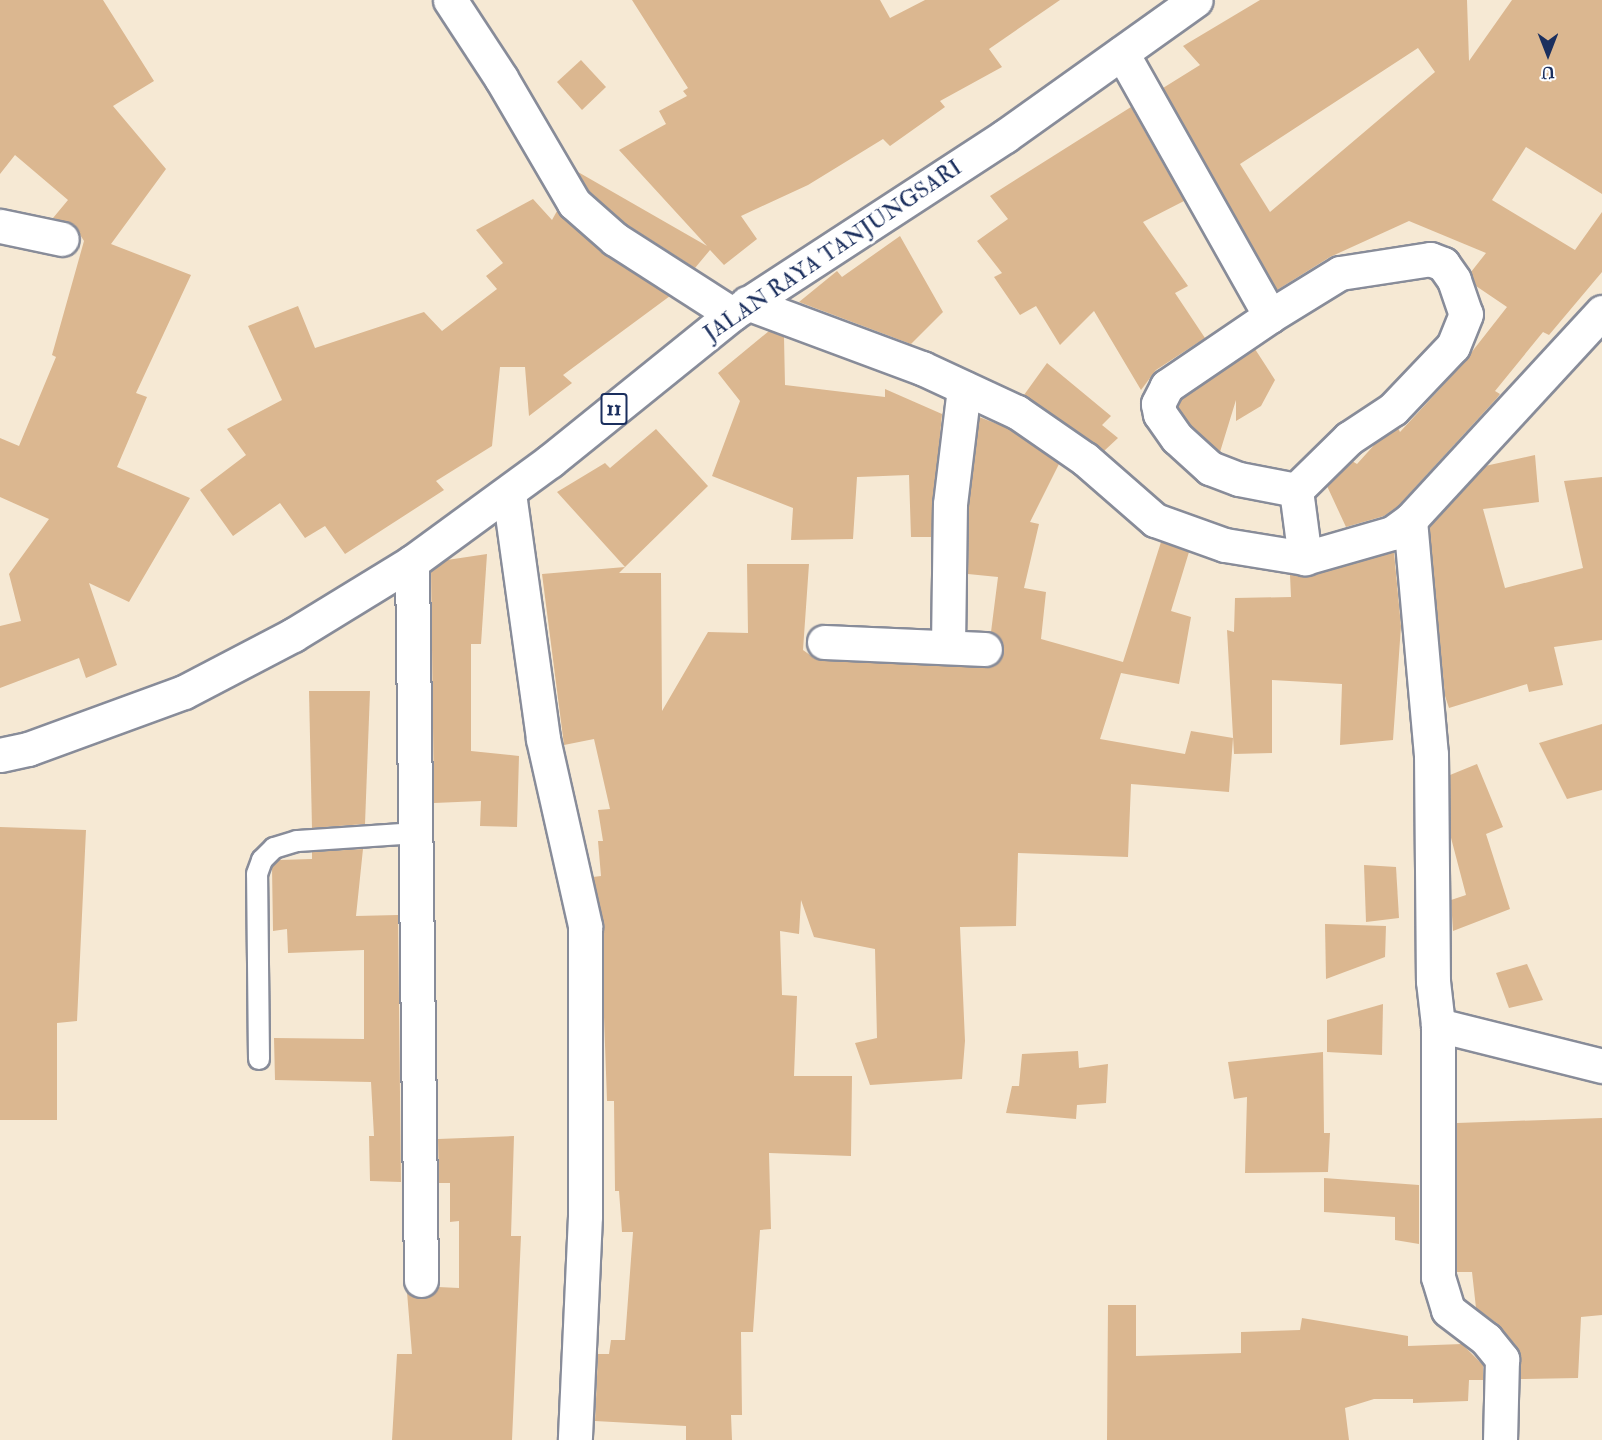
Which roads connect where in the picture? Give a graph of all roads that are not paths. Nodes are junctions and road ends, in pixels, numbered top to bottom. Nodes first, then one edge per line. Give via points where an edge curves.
1 (450, 0) edge
2 (1196, 0) edge
3 (1122, 53) junction
4 (0, 226) edge
5 (63, 238) dead end
6 (739, 308) junction
7 (1602, 312) edge
8 (1270, 316) junction
9 (964, 388) junction
10 (1296, 490) junction
11 (509, 493) junction
12 (1410, 520) junction
13 (1305, 558) junction
14 (412, 562) junction
15 (824, 642) dead end
16 (948, 646) junction
17 (985, 649) dead end
18 (0, 755) edge
19 (418, 833) junction
20 (1438, 1025) junction
21 (259, 1059) dead end
22 (1602, 1066) edge
23 (421, 1280) dead end
24 (575, 1440) edge
25 (1500, 1440) edge

1 - 6 main road via 574,203 608,234
2 - 3 main road, JALAN RAYA TANJUNGSARI / 11
3 - 6 main road, JALAN RAYA TANJUNGSARI / 11 via 1005,136
3 - 8 main road
4 - 5 main road
6 - 9 main road via 922,368
6 - 11 main road, JALAN RAYA TANJUNGSARI / 11
7 - 12 main road
8 - 10 main road via 1167,386 1158,404 1160,414 1177,438 1210,468 1239,479
8 - 10 main road via 1340,273 1430,259 1443,264 1454,280 1466,314 1453,346 1393,409 1349,438
9 - 13 main road via 1036,426 1085,459 1155,520 1225,545
9 - 16 main road via 950,504
10 - 13 main road
11 - 14 main road, JALAN RAYA TANJUNGSARI / 11
11 - 24 main road via 543,739 585,926 585,1216
12 - 13 main road via 1392,533
12 - 20 main road via 1431,754 1433,981
14 - 18 main road, JALAN RAYA TANJUNGSARI / 11 via 293,635 184,692 50,742
14 - 19 main road
15 - 16 main road
16 - 17 main road
19 - 21 lane via 297,841 274,848 262,860 257,874
19 - 23 main road
20 - 22 main road
20 - 25 main road via 1438,1277 1448,1310 1486,1339 1502,1359

